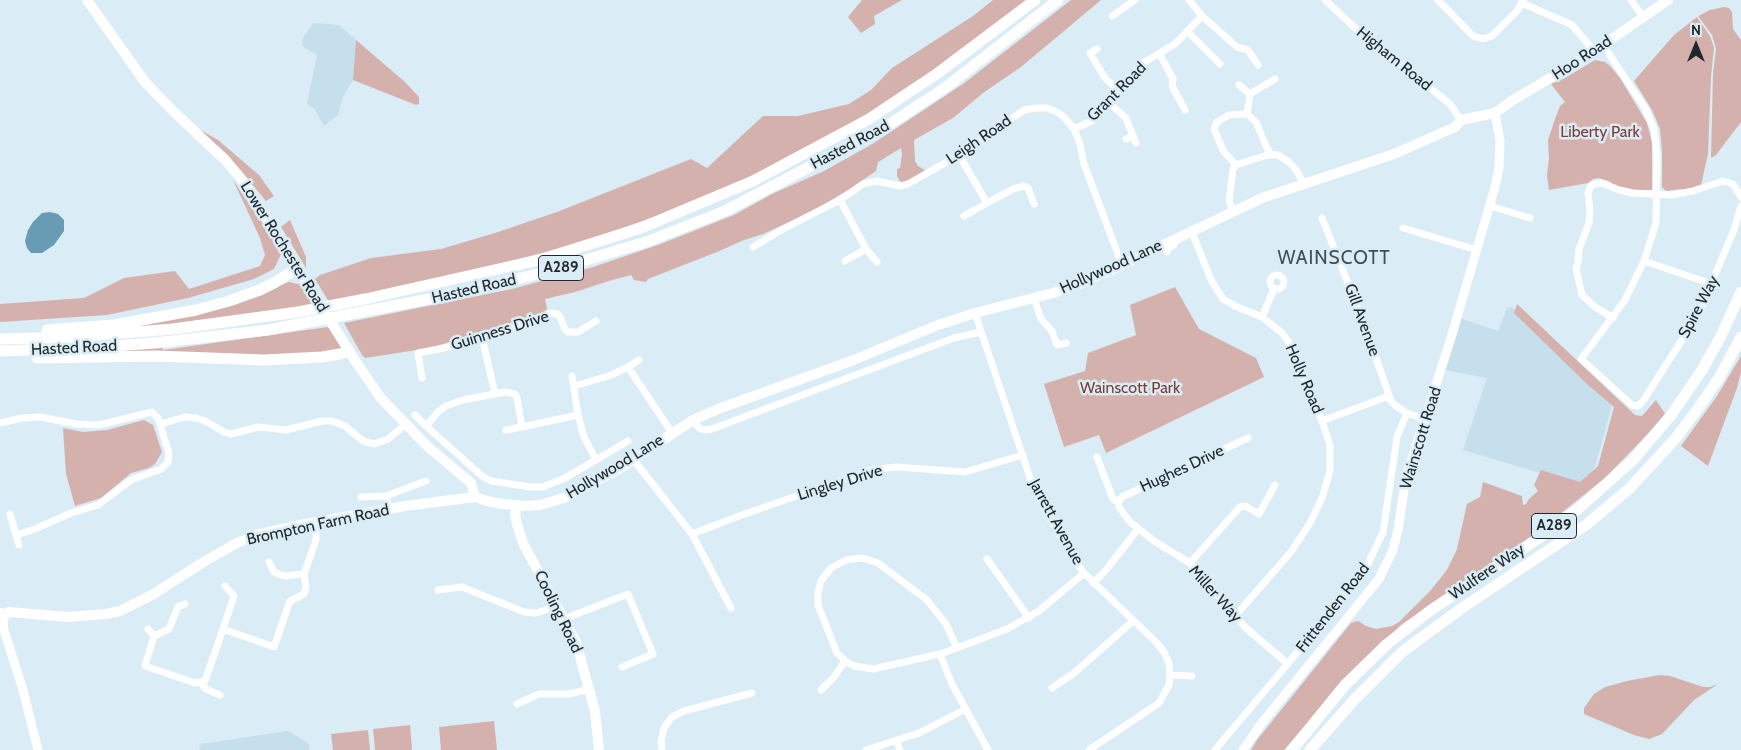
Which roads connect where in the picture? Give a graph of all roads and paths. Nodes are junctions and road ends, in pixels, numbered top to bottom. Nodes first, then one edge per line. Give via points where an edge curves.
1 (87, 0) edge
2 (1035, 0) edge
3 (1058, 0) edge
4 (1135, 0) edge
5 (1189, 0) edge
6 (1325, 0) edge
7 (1438, 0) edge
8 (1631, 0) edge
9 (1668, 0) edge
10 (1523, 1) edge
11 (1112, 16) dead end
12 (1202, 16) junction
13 (1643, 17) junction
14 (1188, 32) junction
15 (1603, 45) junction
16 (1097, 49) dead end
17 (1594, 51) junction
18 (1159, 53) junction
19 (1220, 64) dead end
20 (1258, 66) dead end
21 (1275, 79) dead end
22 (1238, 85) dead end
23 (1118, 90) junction
24 (1250, 94) junction
25 (1108, 102) junction
26 (1185, 110) dead end
27 (1495, 113) junction
28 (1247, 114) junction
29 (1461, 120) junction
30 (1074, 129) junction
31 (1132, 139) dead end
32 (1271, 155) junction
33 (959, 156) junction
34 (1236, 166) junction
35 (1304, 184) junction
36 (1657, 195) junction
37 (1741, 197) edge
38 (840, 200) junction
39 (987, 203) junction
40 (1034, 204) dead end
41 (1490, 206) junction
42 (1741, 206) edge
43 (1233, 211) junction
44 (964, 216) dead end
45 (1322, 218) dead end
46 (1530, 218) dead end
47 (1219, 227) dead end
48 (1403, 228) dead end
49 (1192, 233) junction
50 (753, 247) dead end
51 (866, 249) junction
52 (1477, 250) junction
53 (1168, 252) dead end
54 (845, 261) dead end
55 (877, 262) dead end
56 (1644, 262) junction
57 (1122, 265) junction
58 (298, 268) junction
59 (1712, 284) junction
60 (1274, 289) dead end
61 (1741, 292) edge
62 (1034, 298) junction
63 (975, 313) junction
64 (1262, 316) junction
65 (1613, 318) junction
66 (596, 321) dead end
67 (981, 332) junction
68 (0, 334) edge
69 (1741, 336) edge
70 (482, 337) junction
71 (0, 338) edge
72 (1066, 343) dead end
73 (0, 351) edge
74 (349, 351) junction
75 (0, 357) edge
76 (639, 360) dead end
77 (628, 367) junction
78 (572, 376) dead end
79 (422, 378) dead end
80 (574, 386) junction
81 (495, 394) junction
82 (1389, 396) junction
83 (1407, 413) junction
84 (415, 415) dead end
85 (578, 415) junction
86 (1425, 419) junction
87 (693, 420) junction
88 (1322, 421) junction
89 (0, 423) edge
90 (161, 424) junction
91 (405, 424) junction
92 (426, 426) junction
93 (522, 427) junction
94 (506, 430) dead end
95 (672, 433) junction
96 (1248, 438) dead end
97 (628, 441) dead end
98 (1023, 455) junction
99 (1096, 457) dead end
100 (633, 459) junction
101 (596, 460) junction
102 (426, 481) dead end
103 (1275, 485) dead end
104 (386, 496) junction
105 (475, 496) junction
106 (361, 497) dead end
107 (1118, 502) junction
108 (516, 505) junction
109 (389, 510) junction
110 (10, 514) dead end
111 (314, 523) junction
112 (1138, 529) junction
113 (692, 534) junction
114 (16, 535) junction
115 (19, 545) dead end
116 (987, 559) dead end
117 (269, 562) dead end
118 (1190, 564) junction
119 (1084, 573) junction
120 (304, 574) junction
121 (1093, 582) junction
122 (225, 586) dead end
123 (438, 590) dead end
124 (185, 604) dead end
125 (556, 605) junction
126 (732, 608) dead end
127 (2, 613) edge
128 (1235, 616) junction
129 (1029, 618) junction
130 (564, 619) junction
131 (1133, 621) junction
132 (148, 629) dead end
133 (223, 629) junction
134 (154, 636) junction
135 (957, 648) junction
136 (940, 654) junction
137 (845, 661) junction
138 (1288, 664) junction
139 (622, 667) dead end
140 (1170, 675) junction
141 (1192, 676) dead end
142 (200, 682) junction
143 (1052, 688) dead end
144 (590, 689) junction
145 (821, 690) dead end
146 (752, 693) dead end
147 (220, 695) dead end
148 (1354, 700) junction
149 (517, 704) dead end
150 (966, 709) junction
151 (896, 740) junction
152 (38, 750) edge
153 (599, 750) edge
154 (662, 750) edge
155 (866, 750) edge
156 (900, 750) edge
157 (988, 750) edge
158 (1089, 750) edge
159 (1215, 750) edge
160 (1244, 750) edge
161 (1292, 750) edge
162 (1310, 750) edge
163 (1318, 750) edge

1 - 58 main road, Lower Rochester Road via 145,82 243,181
2 - 71 main road, Hasted Road / A289 via 938,73 869,119 753,181 641,228 539,260 298,312 173,329 71,337
3 - 73 main road, Hasted Road / A289 via 946,87 884,128 726,211 649,242 543,273 462,292 268,330 164,342
4 - 11 street
5 - 12 street
6 - 29 street, Higham Road via 1450,104
7 - 10 street via 1473,36 1483,39 1492,36 1518,11
8 - 13 street
9 - 13 main road, Hoo Road
10 - 17 street via 1572,25
12 - 14 street, Grant Road
12 - 20 street via 1237,47 1248,50
13 - 15 main road, Hoo Road
14 - 18 street, Grant Road
14 - 19 street
15 - 17 main road, Hoo Road
15 - 36 street via 1652,122 1657,143
16 - 23 street via 1087,55
17 - 27 main road, Hoo Road
18 - 23 street, Grant Road via 1143,63
18 - 26 street, Grant Road
21 - 24 street
22 - 24 street
23 - 25 street, Grant Road
24 - 28 street
25 - 30 street, Grant Road via 1092,121
25 - 31 street via 1126,118
27 - 29 main road, Hollywood Lane
27 - 41 street, Wainscott Road via 1500,140 1499,168
28 - 32 street via 1256,122
28 - 34 street via 1223,118 1214,129 1224,152
29 - 35 main road, Hollywood Lane via 1454,127 1394,154
30 - 33 street, Leigh Road via 1064,117 1047,108 1024,110
30 - 57 street, Leigh Road
32 - 34 street
32 - 35 street via 1278,155 1289,162
33 - 38 street, Leigh Road via 908,184 870,182
33 - 39 street
34 - 43 street via 1230,201
35 - 43 main road, Hollywood Lane
36 - 37 street via 1683,194 1723,181 1733,184
36 - 56 street via 1656,223
36 - 65 street via 1626,192 1600,183 1589,188 1589,222 1576,269 1582,295
38 - 50 street, Leigh Road via 782,228
38 - 51 street
39 - 40 street via 1024,186 1028,188
39 - 44 street
41 - 46 street
41 - 52 street, Wainscott Road
42 - 59 street, Spire Way
43 - 49 main road, Hollywood Lane
45 - 82 street, Gill Avenue via 1366,326
47 - 49 street via 1218,224
48 - 52 street
49 - 53 street via 1166,249
49 - 57 main road, Hollywood Lane
49 - 64 street, Holly Road via 1212,282 1223,299
51 - 54 street
51 - 55 street
52 - 86 street, Wainscott Road
56 - 59 street
56 - 65 street via 1626,300
57 - 62 main road, Hollywood Lane
58 - 68 main road via 249,294 179,314 94,328
58 - 74 main road, Lower Rochester Road
59 - 65 street, Spire Way via 1697,317 1638,406 1632,405 1581,359
60 - 64 street
61 - 161 main road, Wulfere Way / A289 via 1713,352 1690,390 1627,466 1536,540 1402,632 1345,685
62 - 63 main road, Hollywood Lane
62 - 72 street via 1041,319 1052,331 1057,345
63 - 67 street, Jarrett Avenue
63 - 87 main road, Hollywood Lane
64 - 88 street, Holly Road via 1288,341
66 - 70 street, Guinness Drive via 578,332 568,332 560,317 552,313
67 - 87 street via 954,338 712,429 699,428
67 - 98 street, Jarrett Avenue
69 - 148 main road, Wulfere Way / A289 via 1719,378 1697,410 1630,488 1586,525 1402,652
70 - 79 street, Guinness Drive via 418,353
70 - 81 street
74 - 75 main road via 322,357 264,360 156,356
74 - 91 main road, Lower Rochester Road via 380,397
76 - 77 street
77 - 80 street
77 - 95 street
78 - 80 street
80 - 85 street
81 - 92 street via 446,406
81 - 93 street via 515,394
82 - 83 street, Gill Avenue
82 - 88 street, Holly Road
83 - 86 street, Gill Avenue
83 - 138 street, Frittenden Road via 1398,437 1383,532 1376,548 1354,585
84 - 92 street
85 - 93 street
85 - 101 street via 584,437
86 - 160 street, Wainscott Road via 1406,477 1393,550 1379,579 1261,724
87 - 95 main road, Hollywood Lane
88 - 128 street, Holly Road via 1330,445 1330,471 1322,498 1291,552
89 - 90 street via 40,417 95,425 152,412
90 - 91 street via 185,417 196,418 231,434 258,427 289,429 332,421 374,444 388,439
90 - 114 street via 169,456 163,468 131,480 98,505
91 - 105 main road, Lower Rochester Road via 471,483
92 - 101 street via 482,476 501,483 543,487
93 - 94 street
95 - 100 main road, Hollywood Lane
96 - 107 street, Hughes Drive via 1122,497
97 - 101 street
98 - 113 street, Lingley Drive via 965,472 897,467 871,470
98 - 119 street, Jarrett Avenue via 1032,484 1070,554
99 - 107 street, Miller Way
100 - 108 main road, Hollywood Lane via 567,497 540,504
100 - 113 street
102 - 104 street
103 - 118 street via 1259,514 1240,506
104 - 106 street
104 - 109 street
105 - 108 main road, Hollywood Lane
105 - 109 main road, Brompton Farm Road
107 - 112 street, Miller Way
108 - 125 main road, Cooling Road via 517,527 523,543
109 - 111 main road, Brompton Farm Road
110 - 114 street
111 - 120 street via 316,540
111 - 127 main road, Brompton Farm Road via 237,542 120,611 68,617
112 - 118 street, Miller Way
112 - 121 street
113 - 126 street
114 - 115 street
116 - 129 street
117 - 120 street via 274,572 284,576
118 - 128 street, Miller Way
119 - 121 street, Jarrett Avenue
119 - 129 street
120 - 133 street via 304,594 290,600 274,647
121 - 131 street, Jarrett Avenue
122 - 133 street via 234,596
123 - 125 street via 462,587 524,612 536,613
124 - 134 street via 178,607 169,629
125 - 130 main road, Cooling Road
127 - 152 street
128 - 138 street, Miller Way
129 - 135 street
130 - 139 street via 628,594 653,654
130 - 144 main road, Cooling Road via 576,642
131 - 140 street, Jarrett Avenue via 1164,652
131 - 143 street
132 - 134 street
133 - 142 street via 205,681
134 - 142 street via 145,666
135 - 136 street
135 - 137 street via 946,624 927,600 878,563 857,558 831,568 821,581 818,592 818,605 831,642
136 - 137 street via 873,669 860,668
136 - 150 street
137 - 145 street
138 - 159 street, Frittenden Road
140 - 141 street
140 - 158 street via 1167,691 1156,706
142 - 147 street via 206,690
144 - 149 street via 569,694 539,694
144 - 153 main road, Cooling Road
146 - 154 street via 672,717 664,728
148 - 162 main road, Wulfere Way / A289
148 - 163 main road, A289
150 - 151 street
150 - 157 street
151 - 155 street
151 - 156 street

